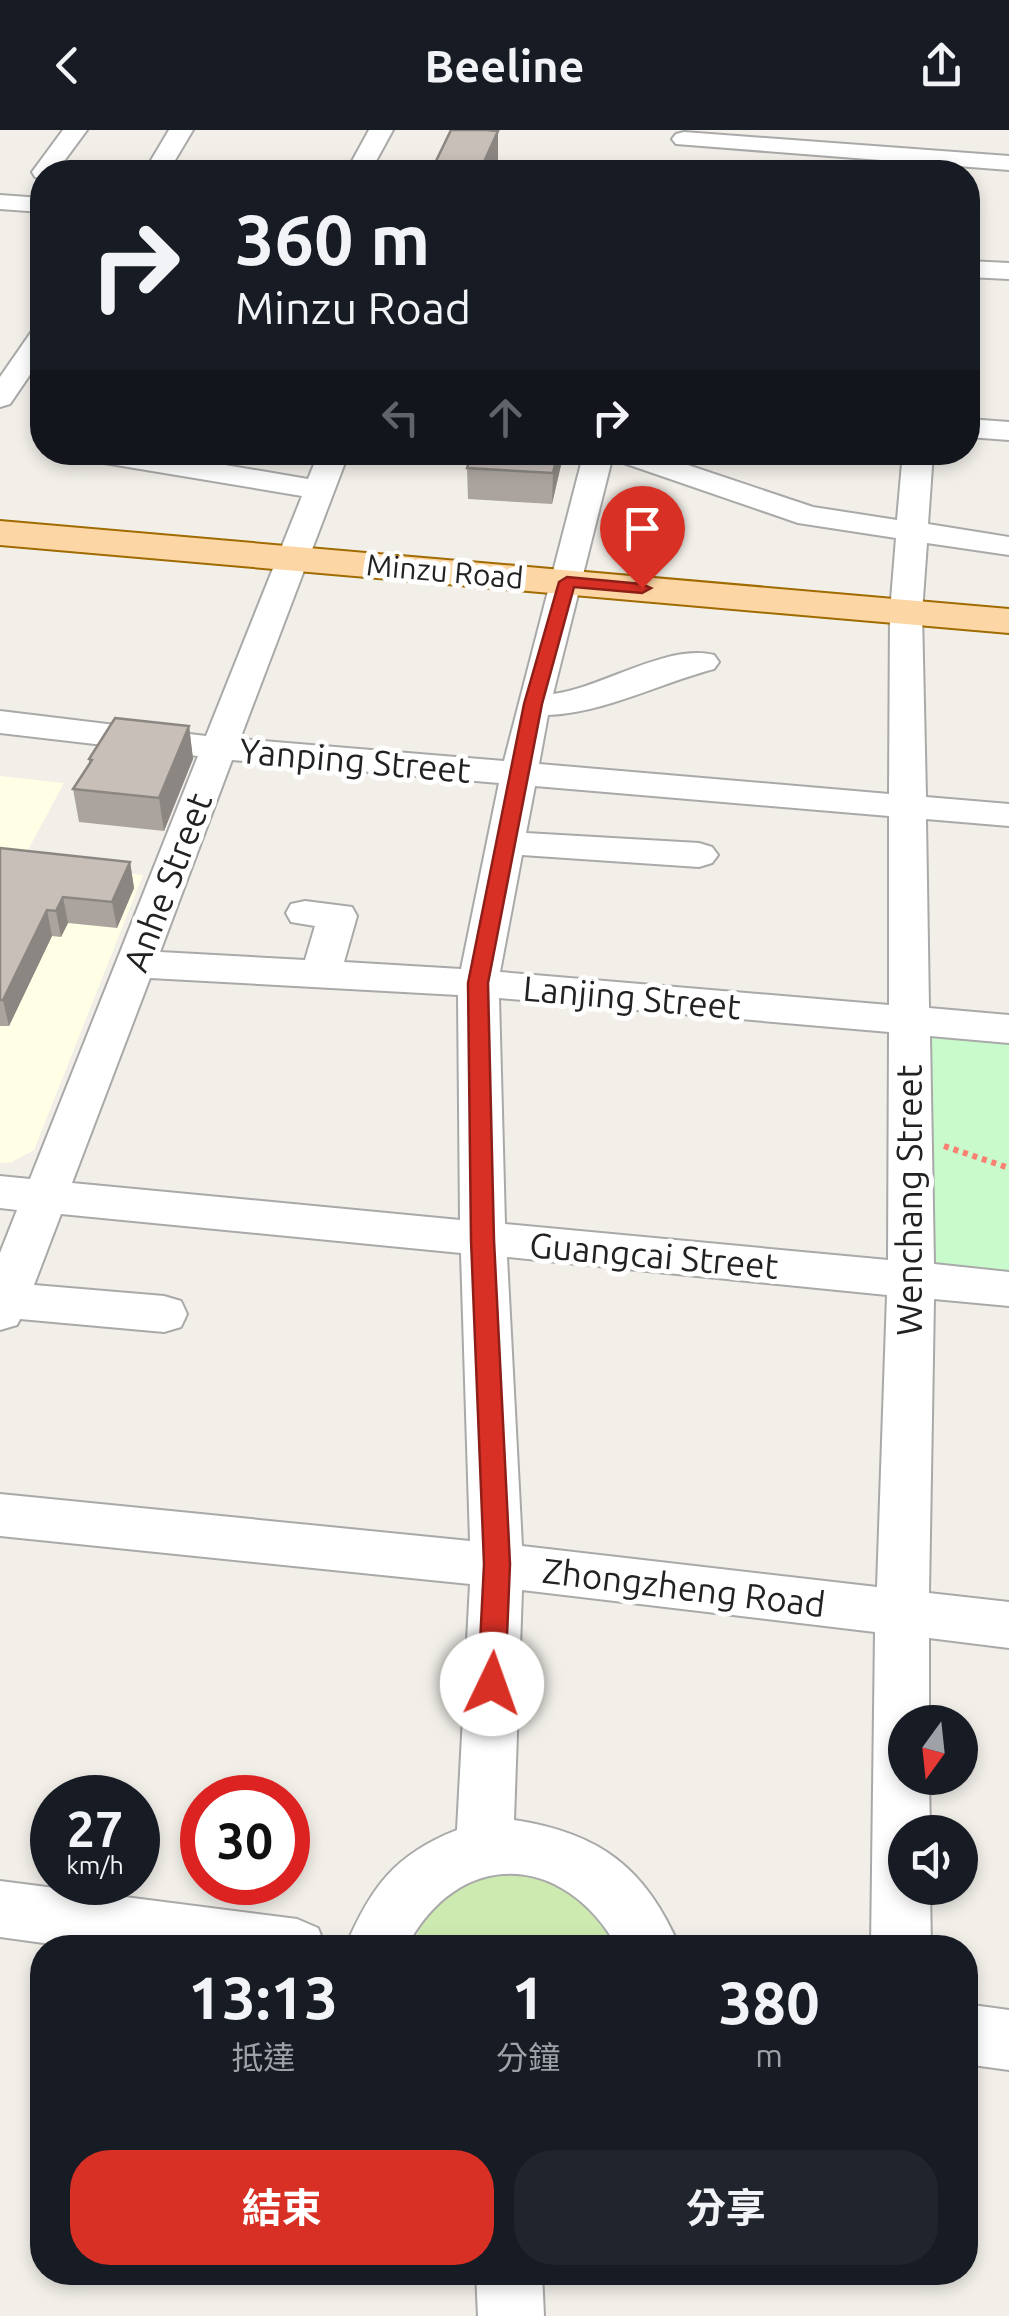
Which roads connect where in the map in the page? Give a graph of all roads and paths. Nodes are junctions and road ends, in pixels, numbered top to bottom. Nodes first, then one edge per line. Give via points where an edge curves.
1 (168, 130) edge
2 (180, 130) edge
3 (381, 130) edge
4 (66, 131) edge
5 (916, 131) edge
6 (683, 142) edge
7 (906, 156) junction
8 (53, 160) edge
9 (163, 160) edge
10 (365, 160) edge
11 (965, 160) edge
12 (980, 161) edge
13 (1009, 163) edge
14 (980, 181) edge
15 (1009, 184) edge
16 (0, 186) edge
17 (30, 186) edge
18 (30, 190) edge
19 (0, 202) edge
20 (980, 252) edge
21 (1009, 254) edge
22 (980, 269) edge
23 (1009, 272) edge
24 (30, 350) edge
25 (0, 353) edge
26 (30, 359) edge
27 (0, 398) edge
28 (980, 429) edge
29 (1009, 431) edge
30 (170, 465) edge
31 (329, 465) edge
32 (595, 465) edge
33 (654, 465) edge
34 (917, 465) edge
35 (320, 490) junction
36 (0, 532) edge
37 (913, 532) junction
38 (1009, 546) edge
39 (296, 558) junction
40 (567, 582) junction
41 (906, 612) junction
42 (1009, 620) edge
43 (702, 662) dead end
44 (533, 704) junction
45 (0, 722) edge
46 (219, 748) junction
47 (520, 774) junction
48 (904, 806) junction
49 (1009, 815) edge
50 (505, 843) junction
51 (700, 855) dead end
52 (305, 913) dead end
53 (136, 964) junction
54 (321, 974) junction
55 (478, 983) junction
56 (908, 1021) junction
57 (1009, 1030) edge
58 (941, 1128) dead end
59 (942, 1146) junction
60 (942, 1165) dead end
61 (1009, 1168) edge
62 (0, 1192) edge
63 (45, 1197) junction
64 (482, 1240) junction
65 (911, 1277) junction
66 (1009, 1289) edge
67 (2, 1306) edge
68 (164, 1314) dead end
69 (0, 1516) edge
70 (497, 1564) junction
71 (902, 1614) junction
72 (1009, 1625) edge
73 (485, 1844) junction
74 (0, 1909) edge
75 (198, 1935) edge
76 (379, 1935) edge
77 (646, 1935) edge
78 (900, 1935) edge
79 (978, 2036) edge
80 (1009, 2040) edge
81 (509, 2285) edge
82 (510, 2316) edge

1 - 2 street
2 - 9 street
3 - 10 street
4 - 8 street
5 - 7 street
6 - 7 street
7 - 11 street
12 - 13 street
14 - 15 street
16 - 17 street
18 - 19 street
20 - 21 street
22 - 23 street
24 - 25 street
26 - 27 street
28 - 29 street
30 - 35 street
31 - 35 street, Anhe Street
32 - 40 street
33 - 37 street via 809,516
34 - 37 street, Wenchang Street
35 - 39 street, Anhe Street
36 - 39 main road, Minzu Road
37 - 38 street
37 - 41 street, Wenchang Street
39 - 40 main road, Minzu Road
39 - 46 street, Anhe Street
40 - 41 main road, Minzu Road
40 - 44 street
41 - 42 main road, Minzu Road
41 - 48 street, Wenchang Street
43 - 44 street via 584,700
44 - 47 street
45 - 46 street, Yanping Street
46 - 47 street, Yanping Street
46 - 53 street, Anhe Street
47 - 48 street, Yanping Street
47 - 50 street
48 - 49 street, Yanping Street
48 - 56 street, Wenchang Street
50 - 51 street
50 - 55 street
52 - 54 street via 338,916
53 - 54 street, Lanjing Street
53 - 63 street, Anhe Street
54 - 55 street, Lanjing Street
55 - 56 street, Lanjing Street
55 - 64 street
56 - 57 street, Lanjing Street
56 - 65 street, Wenchang Street
58 - 59 path
59 - 60 path
59 - 61 path
62 - 63 street, Guangcai Street
63 - 64 street, Guangcai Street
63 - 67 street, Anhe Street
64 - 65 street, Guangcai Street
64 - 70 street
65 - 66 street, Guangcai Street
65 - 71 street, Wenchang Street
67 - 68 street
69 - 70 street, Zhongzheng Road
70 - 71 street, Zhongzheng Road
70 - 73 street
71 - 72 street, Zhongzheng Road
71 - 78 street, Wenchang Street
73 - 76 street via 436,1866 406,1890
73 - 77 street via 548,1850 584,1864 616,1888
74 - 75 street
79 - 80 street
81 - 82 street

